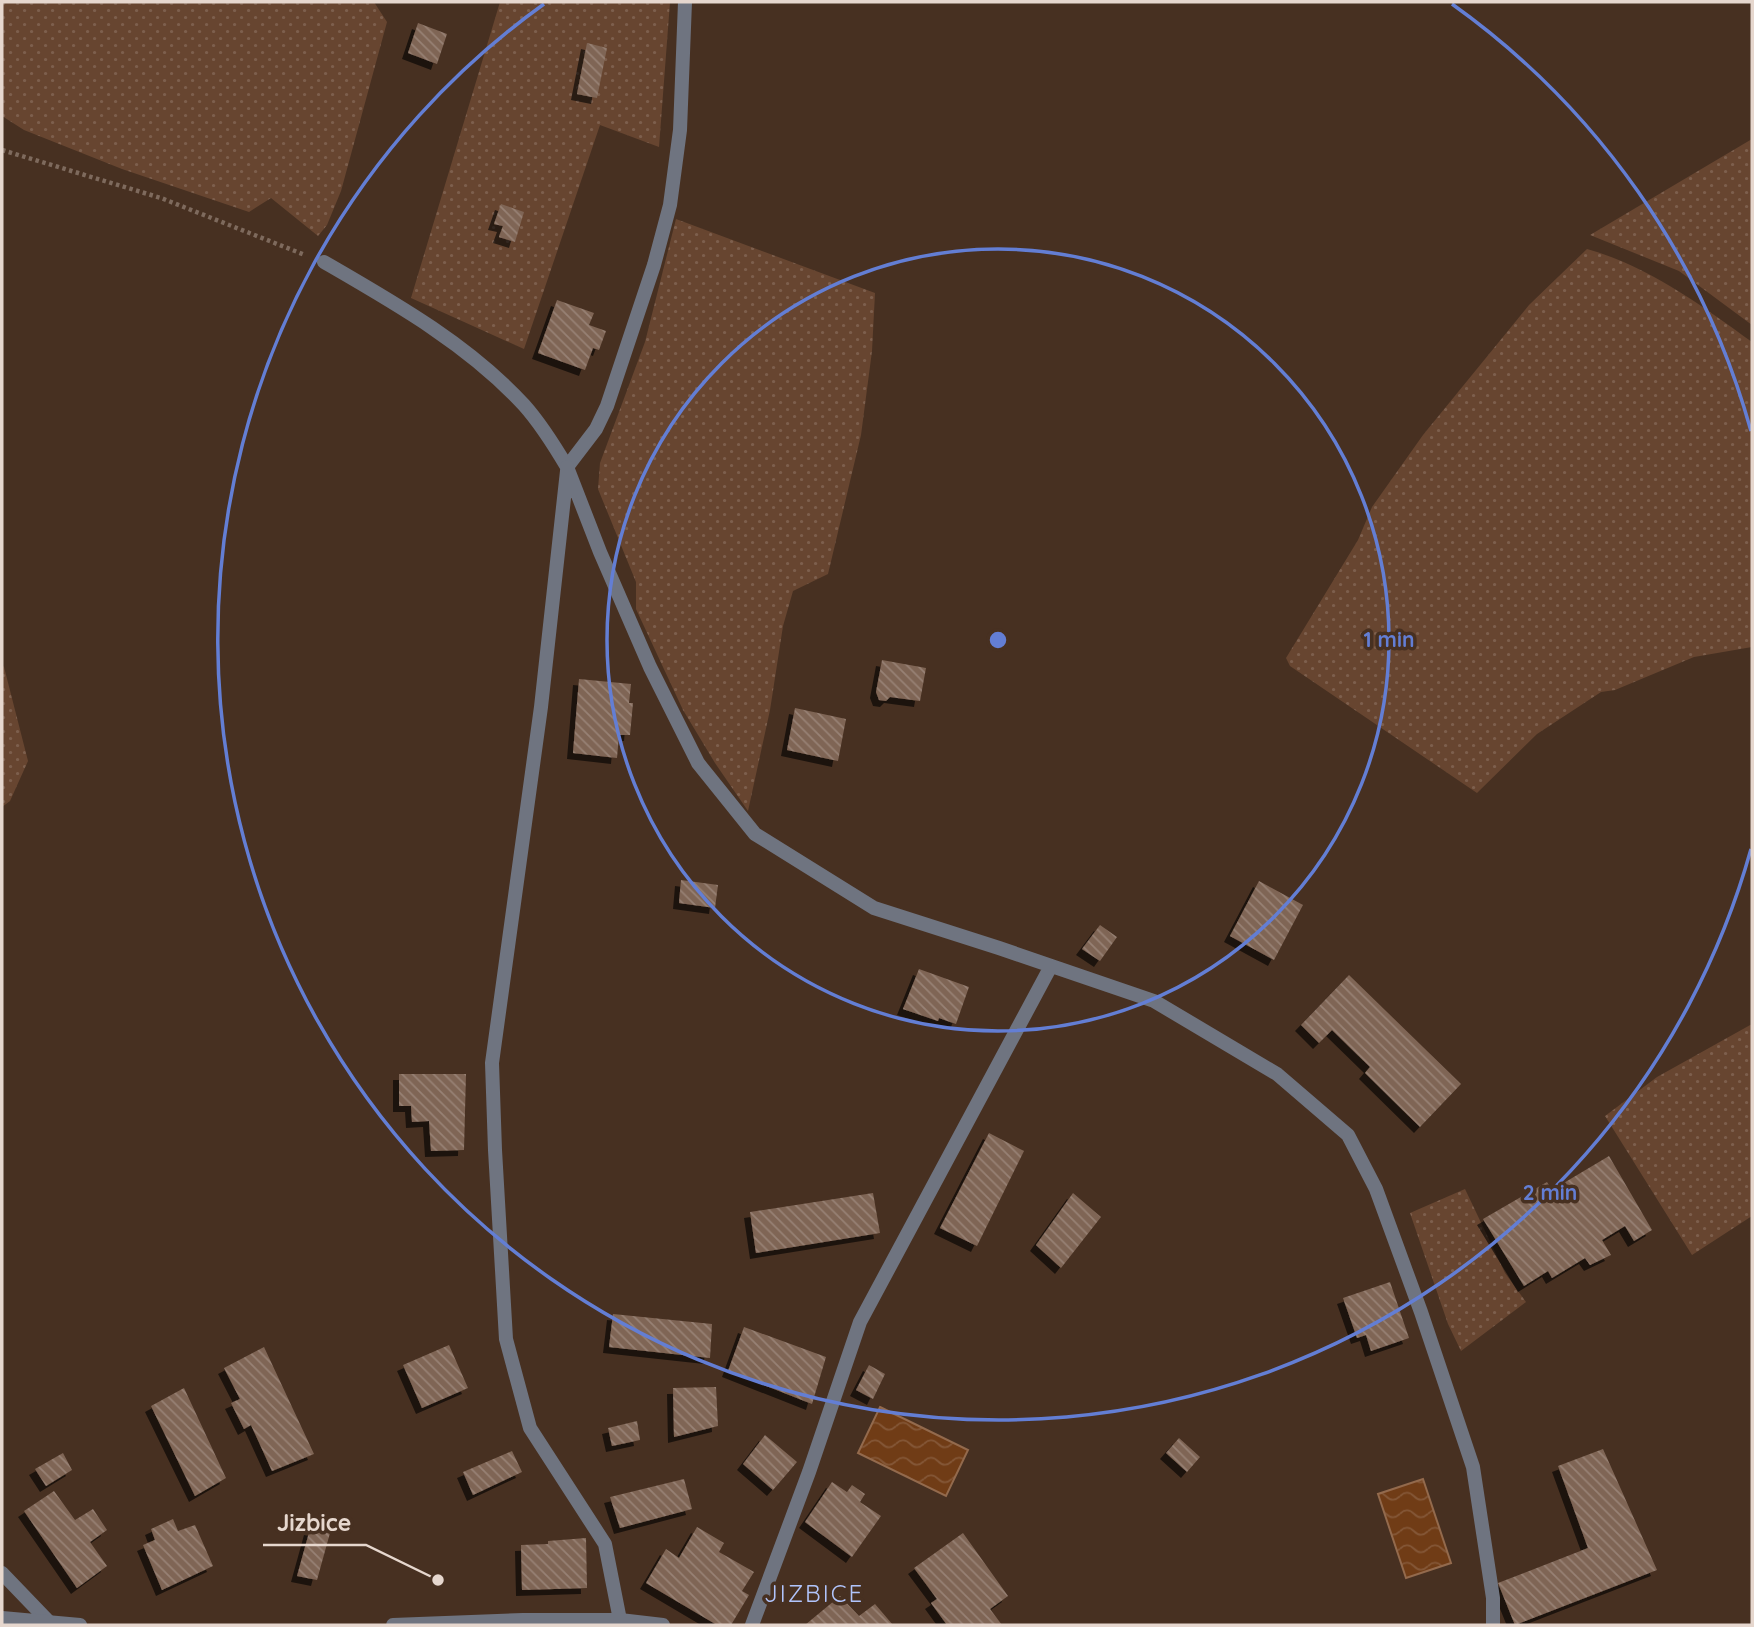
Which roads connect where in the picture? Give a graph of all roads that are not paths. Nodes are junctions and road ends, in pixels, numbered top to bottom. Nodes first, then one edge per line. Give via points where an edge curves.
1 (685, 2) edge
2 (324, 262) road end
3 (567, 467) junction
4 (1052, 966) junction
5 (2, 1573) edge
6 (2, 1618) edge
7 (620, 1620) junction
8 (51, 1624) edge
9 (80, 1625) edge
10 (393, 1625) edge
11 (663, 1625) edge
12 (752, 1625) edge
13 (1493, 1625) edge

1 - 3 street via 680,130 670,205 607,406
2 - 3 street via 402,307 484,367 523,405
3 - 4 street via 650,667 698,762 755,834 874,908
3 - 7 street via 541,707 492,1063 495,1150 506,1339 530,1428 605,1544
4 - 12 street via 860,1322
4 - 13 street via 1154,1002 1277,1074 1348,1135 1377,1189 1473,1467
5 - 8 street
6 - 8 street
7 - 10 street
7 - 11 street
8 - 9 street

